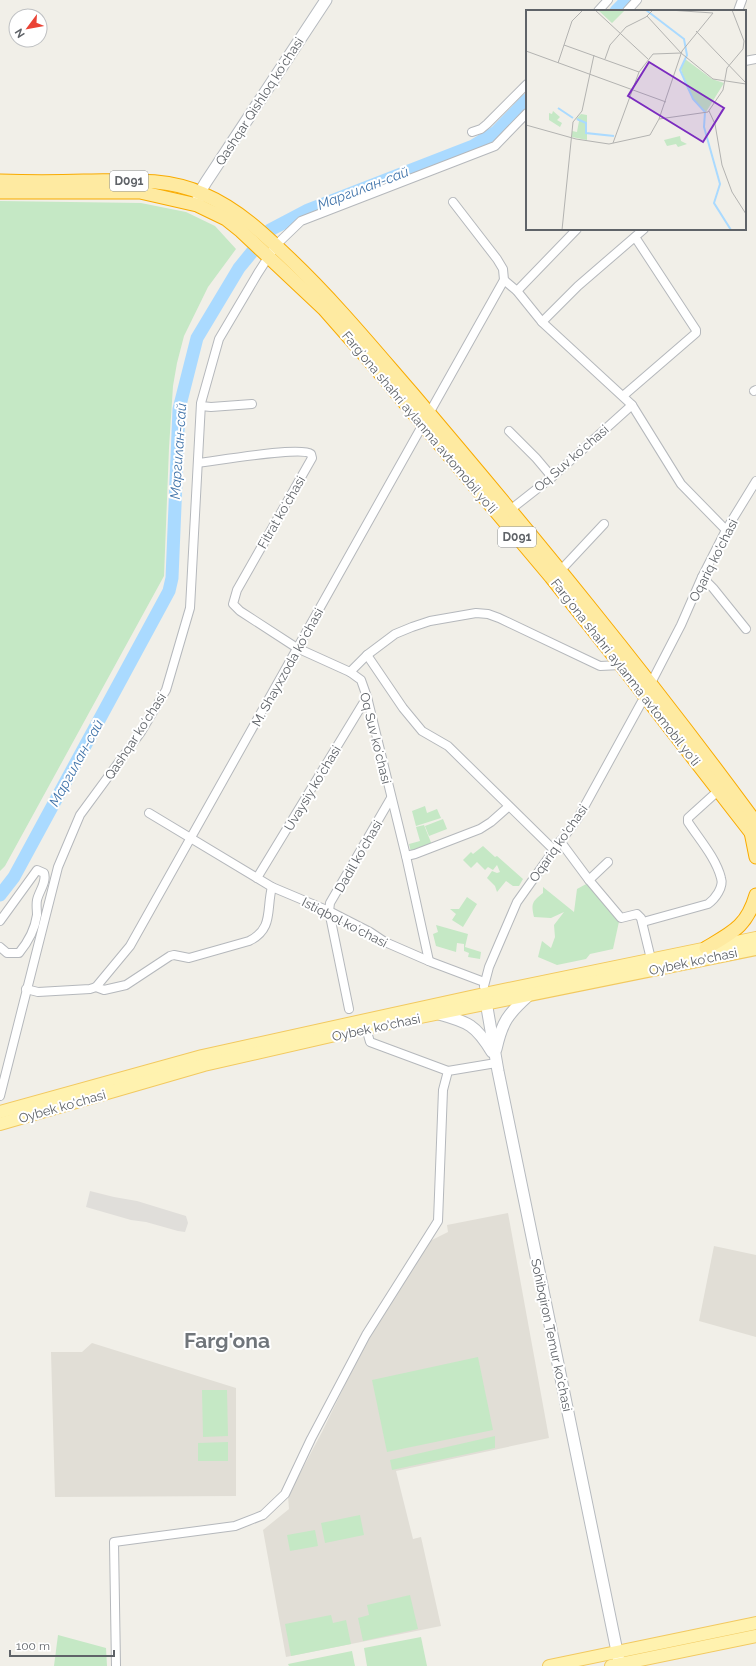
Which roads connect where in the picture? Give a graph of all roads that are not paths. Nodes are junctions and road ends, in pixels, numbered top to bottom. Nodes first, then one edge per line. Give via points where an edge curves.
1 (326, 0) edge
2 (608, 0) edge
3 (637, 0) edge
4 (742, 0) edge
5 (599, 10) edge
6 (628, 10) edge
7 (738, 10) edge
8 (756, 59) edge
9 (746, 61) edge
10 (526, 85) edge
11 (526, 114) edge
12 (472, 132) dead end
13 (0, 182) edge
14 (0, 192) edge
15 (200, 192) junction
16 (453, 202) dead end
17 (197, 205) junction
18 (245, 226) junction
19 (576, 230) edge
20 (643, 230) edge
21 (635, 237) junction
22 (270, 248) junction
23 (504, 280) junction
24 (517, 291) junction
25 (542, 322) junction
26 (623, 396) junction
27 (252, 404) dead end
28 (632, 405) junction
29 (201, 406) junction
30 (426, 418) junction
31 (509, 431) dead end
32 (198, 463) junction
33 (552, 477) junction
34 (755, 484) edge
35 (510, 510) junction
36 (604, 524) dead end
37 (726, 530) junction
38 (560, 571) junction
39 (702, 577) junction
40 (746, 629) dead end
41 (298, 648) junction
42 (367, 655) junction
43 (621, 665) junction
44 (350, 672) junction
45 (651, 683) junction
46 (645, 696) junction
47 (367, 697) junction
48 (719, 790) junction
49 (391, 798) junction
50 (508, 807) junction
51 (149, 813) dead end
52 (754, 831) edge
53 (191, 839) junction
54 (560, 841) junction
55 (554, 850) junction
56 (406, 856) junction
57 (756, 857) edge
58 (608, 862) dead end
59 (257, 878) junction
60 (589, 880) junction
61 (272, 887) junction
62 (756, 895) edge
63 (329, 911) junction
64 (41, 915) junction
65 (0, 921) edge
66 (643, 922) junction
67 (756, 938) edge
68 (0, 947) edge
69 (706, 948) junction
70 (756, 949) edge
71 (651, 959) junction
72 (429, 961) junction
73 (96, 987) junction
74 (26, 989) junction
75 (485, 993) junction
76 (528, 996) junction
77 (349, 1009) dead end
78 (439, 1014) junction
79 (366, 1028) junction
80 (496, 1059) junction
81 (448, 1071) junction
82 (0, 1096) edge
83 (0, 1112) edge
84 (0, 1124) edge
85 (756, 1624) edge
86 (756, 1636) edge
87 (617, 1652) junction
88 (617, 1665) edge
89 (116, 1666) edge
90 (549, 1666) edge

1 - 15 main road, Qashqar Qishloq koʻchasi
2 - 5 street
3 - 6 street
4 - 7 street
8 - 9 street
10 - 12 street via 487,124
11 - 22 street, Qashqar koʻchasi via 495,146 301,221
13 - 15 highway, Fargʻona shahri aylanma avtomobil yoʻli / D091 via 142,181
14 - 17 highway, Fargʻona shahri aylanma avtomobil yoʻli / D091 via 140,192
15 - 17 main road, Qashqar Qishloq koʻchasi
15 - 18 highway, Fargʻona shahri aylanma avtomobil yoʻli / D091 via 231,208
16 - 23 street via 497,259 503,269
17 - 18 highway, Fargʻona shahri aylanma avtomobil yoʻli / D091
18 - 22 highway, Fargʻona shahri aylanma avtomobil yoʻli / D091
19 - 24 street
20 - 21 street
21 - 25 street via 578,286
21 - 26 street via 696,333
22 - 29 street, Qashqar koʻchasi via 219,339
22 - 30 highway, Fargʻona shahri aylanma avtomobil yoʻli / D091 via 332,301
23 - 24 street
23 - 30 street, M. Shayxzoda koʻchasi
24 - 25 street
25 - 26 street
26 - 28 street
27 - 29 street
28 - 33 street, Oq Suv koʻchasi
28 - 37 street via 681,484
29 - 32 street, Qashqar koʻchasi
30 - 35 highway, Fargʻona shahri aylanma avtomobil yoʻli / D091
30 - 41 street, M. Shayxzoda koʻchasi
30 - 43 highway, Fargʻona shahri aylanma avtomobil yoʻli / D091
31 - 33 street
32 - 41 street, Fitrat koʻchasi via 286,452 308,451 311,454 312,458 234,599 235,607 240,611
32 - 64 street, Qashqar koʻchasi via 190,608 166,690 141,732 80,815
33 - 35 street, Oq Suv koʻchasi
34 - 37 street, Oqariq ko'chasi
35 - 38 highway, Fargʻona shahri aylanma avtomobil yoʻli / D091
36 - 38 street
37 - 39 street, Oqariq ko'chasi
38 - 45 highway, Fargʻona shahri aylanma avtomobil yoʻli / D091
39 - 40 street
39 - 45 street, Oqariq ko'chasi
41 - 44 street
41 - 53 street, M. Shayxzoda koʻchasi
42 - 43 street via 395,634 412,627 476,613 499,618 600,666
42 - 44 street
42 - 50 street via 402,708 422,731 448,746
43 - 46 highway, Fargʻona shahri aylanma avtomobil yoʻli / D091
44 - 47 street, Oq Suv koʻchasi via 361,680
45 - 52 highway, Fargʻona shahri aylanma avtomobil yoʻli / D091
46 - 48 highway, Fargʻona shahri aylanma avtomobil yoʻli / D091
46 - 54 street, Oqariq ko'chasi via 578,818
47 - 49 street, Oq Suv koʻchasi
47 - 59 street, Uvaysiy koʻchasi
48 - 52 highway, Fargʻona shahri aylanma avtomobil yoʻli / D091
48 - 66 street via 688,818 688,822 714,861 722,885 708,904
49 - 56 street, Oq Suv koʻchasi
49 - 63 street, Dadil koʻchasi via 330,903
50 - 55 street
50 - 56 street via 480,829
51 - 53 street, Istiqbol koʻchasi
52 - 57 highway
53 - 59 street, Istiqbol koʻchasi
53 - 73 street, M. Shayxzoda koʻchasi via 130,946
54 - 55 street, Oqariq ko'chasi
54 - 60 street
55 - 75 street, Oqariq ko'chasi via 517,902 489,967
56 - 72 street, Oq Suv koʻchasi
58 - 60 street
59 - 61 street, Istiqbol koʻchasi
60 - 66 street via 621,918 637,914
61 - 63 street, Istiqbol koʻchasi
61 - 73 street via 266,927 250,941 189,958 170,956 126,985 104,990
62 - 69 highway via 746,920 733,932
63 - 72 street, Istiqbol koʻchasi via 385,942
63 - 77 street
64 - 65 street via 36,909 37,899 45,877 44,872 37,870
64 - 68 street via 29,941 19,953 7,953
64 - 74 street, Qashqar koʻchasi
66 - 71 street
67 - 69 main road, Oybek ko‘chasi
69 - 71 main road, Oybek ko‘chasi
70 - 76 main road, Oybek ko‘chasi
71 - 75 main road, Oybek ko‘chasi
72 - 75 street, Istiqbol koʻchasi
73 - 74 street via 38,992
74 - 82 street, Qashqar koʻchasi
75 - 76 main road, Oybek ko‘chasi
75 - 78 main road, Oybek ko‘chasi
75 - 80 main road, Sohibqiron Temur koʻchasi
75 - 83 main road, Oybek ko‘chasi via 202,1056
76 - 80 main road via 510,1013 503,1024
78 - 79 main road, Oybek ko‘chasi
78 - 80 main road via 474,1027 485,1039
79 - 81 street via 370,1042
79 - 84 main road, Oybek ko‘chasi via 204,1065
80 - 81 street
80 - 87 main road, Sohibqiron Temur koʻchasi
81 - 89 street via 443,1090 438,1221 366,1335 285,1494 263,1514 235,1526 114,1542
85 - 87 main road
86 - 88 main road
87 - 88 main road, Sohibqiron Temur koʻchasi
87 - 90 main road

